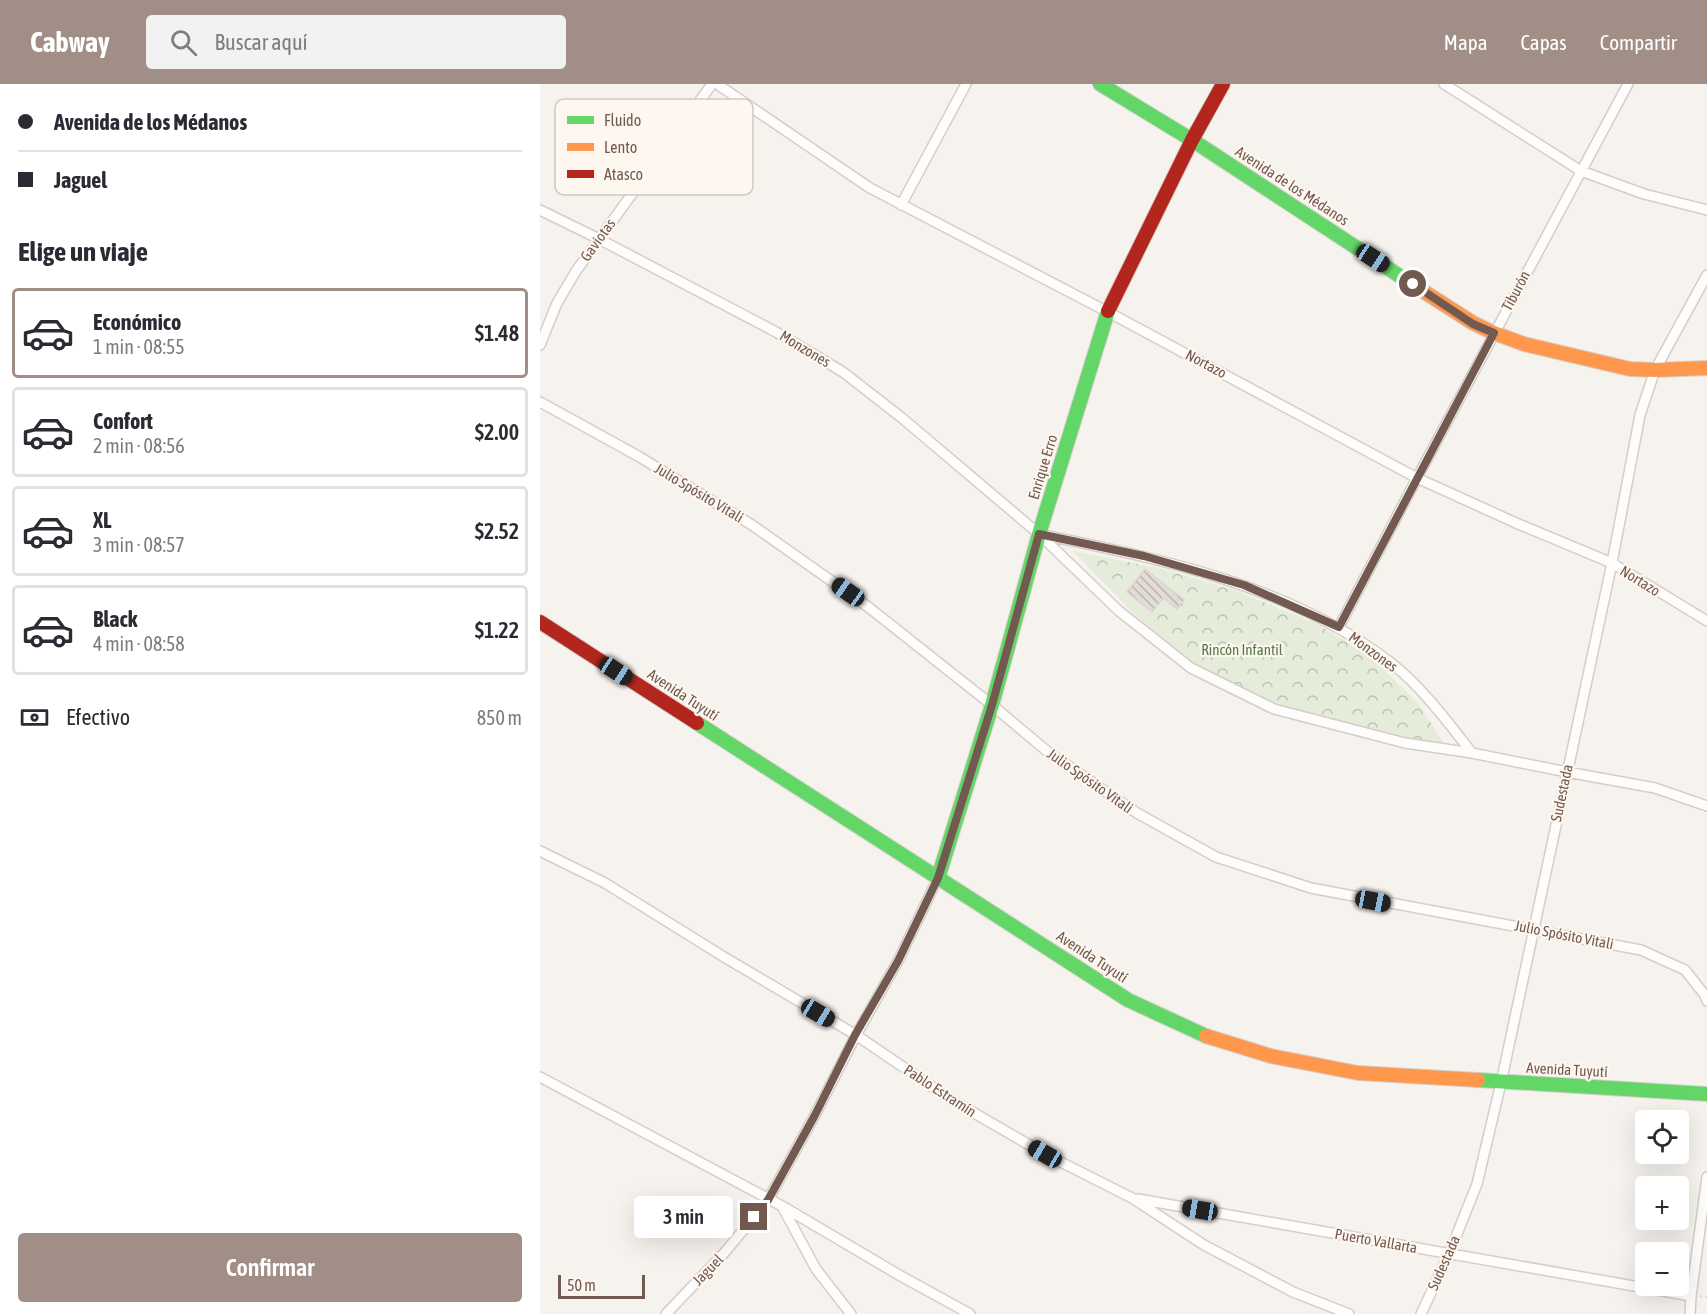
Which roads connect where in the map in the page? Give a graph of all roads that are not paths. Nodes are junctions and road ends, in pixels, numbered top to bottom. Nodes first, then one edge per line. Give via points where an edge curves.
1 (712, 84) edge
2 (717, 84) edge
3 (966, 84) edge
4 (1100, 84) edge
5 (1223, 84) edge
6 (1444, 84) edge
7 (1628, 84) edge
8 (701, 99) edge
9 (739, 99) edge
10 (753, 108) edge
11 (1192, 140) junction
12 (1581, 171) junction
13 (631, 195) edge
14 (901, 205) junction
15 (540, 210) edge
16 (1707, 210) edge
17 (599, 239) junction
18 (1707, 275) edge
19 (1108, 312) junction
20 (1494, 333) junction
21 (540, 345) edge
22 (1707, 368) edge
23 (1655, 370) junction
24 (540, 402) edge
25 (1417, 478) junction
26 (1039, 534) junction
27 (1612, 563) junction
28 (1707, 621) edge
29 (540, 622) edge
30 (1339, 627) junction
31 (992, 705) junction
32 (1472, 753) junction
33 (1567, 772) junction
34 (1707, 806) edge
35 (540, 851) edge
36 (938, 878) junction
37 (1533, 929) junction
38 (1707, 1001) edge
39 (855, 1035) junction
40 (540, 1077) edge
41 (1501, 1083) junction
42 (1707, 1094) edge
43 (1707, 1177) edge
44 (1132, 1198) junction
45 (768, 1200) junction
46 (782, 1206) junction
47 (1449, 1254) junction
48 (1691, 1296) junction
49 (666, 1314) edge
50 (851, 1314) edge
51 (970, 1314) edge
52 (1349, 1314) edge
53 (1421, 1314) edge
54 (1690, 1314) edge

1 - 8 street, Gaviotas
2 - 9 street, Nortazo
3 - 14 street
4 - 11 street, Avenida de los Médanos
5 - 11 street, Enrique Erro
6 - 12 street
7 - 12 street, Tiburón
10 - 14 street, Nortazo
11 - 19 street, Enrique Erro
11 - 20 street, Avenida de los Médanos via 1473,324
12 - 16 street via 1644,194
12 - 20 street, Tiburón
13 - 17 street, Gaviotas
14 - 19 street, Nortazo
15 - 17 street, Monzones
17 - 21 street, Gaviotas via 557,303
17 - 26 street, Monzones via 776,332 843,372
18 - 23 street, Sudestada
19 - 25 street, Nortazo
19 - 26 street, Enrique Erro
20 - 23 street, Avenida de los Médanos via 1602,364
20 - 25 street, Tiburón
22 - 23 street, Avenida de los Médanos
23 - 27 street, Sudestada via 1640,415
24 - 31 street, Julio Spósito Vitali via 752,525 867,606
25 - 27 street, Nortazo
25 - 30 street, Tiburón
26 - 30 street, Monzones via 1144,556 1244,585
26 - 31 street, Enrique Erro
26 - 32 street, Monzones via 1119,610 1191,668 1274,709 1405,743
27 - 28 street, Nortazo
27 - 33 street, Sudestada
29 - 36 street, Avenida Tuyutí
30 - 32 street, Monzones via 1392,663 1434,703
31 - 36 street, Enrique Erro
31 - 37 street, Julio Spósito Vitali via 1048,752 1137,813 1216,856 1311,888
32 - 33 street, Monzones
33 - 34 street, Monzones via 1655,788
33 - 37 street, Sudestada
35 - 39 street, Pablo Estramín via 605,883
36 - 39 street, Jaguel via 898,961
36 - 41 street, Avenida Tuyutí via 1128,1000 1221,1041 1358,1073
37 - 38 street, Julio Spósito Vitali via 1641,950 1685,970
37 - 41 street, Sudestada
39 - 44 street, Pablo Estramín via 950,1100
39 - 45 street, Jaguel
40 - 45 street
41 - 42 street, Avenida Tuyutí
41 - 47 street, Sudestada via 1477,1184
43 - 48 street
44 - 47 street, Puerto Vallarta
44 - 52 street, Pablo Estramín via 1203,1245 1293,1292
45 - 46 street
45 - 49 street, Jaguel
46 - 50 street via 816,1269
46 - 51 street
47 - 48 street, Puerto Vallarta
47 - 53 street, Sudestada
48 - 54 street

